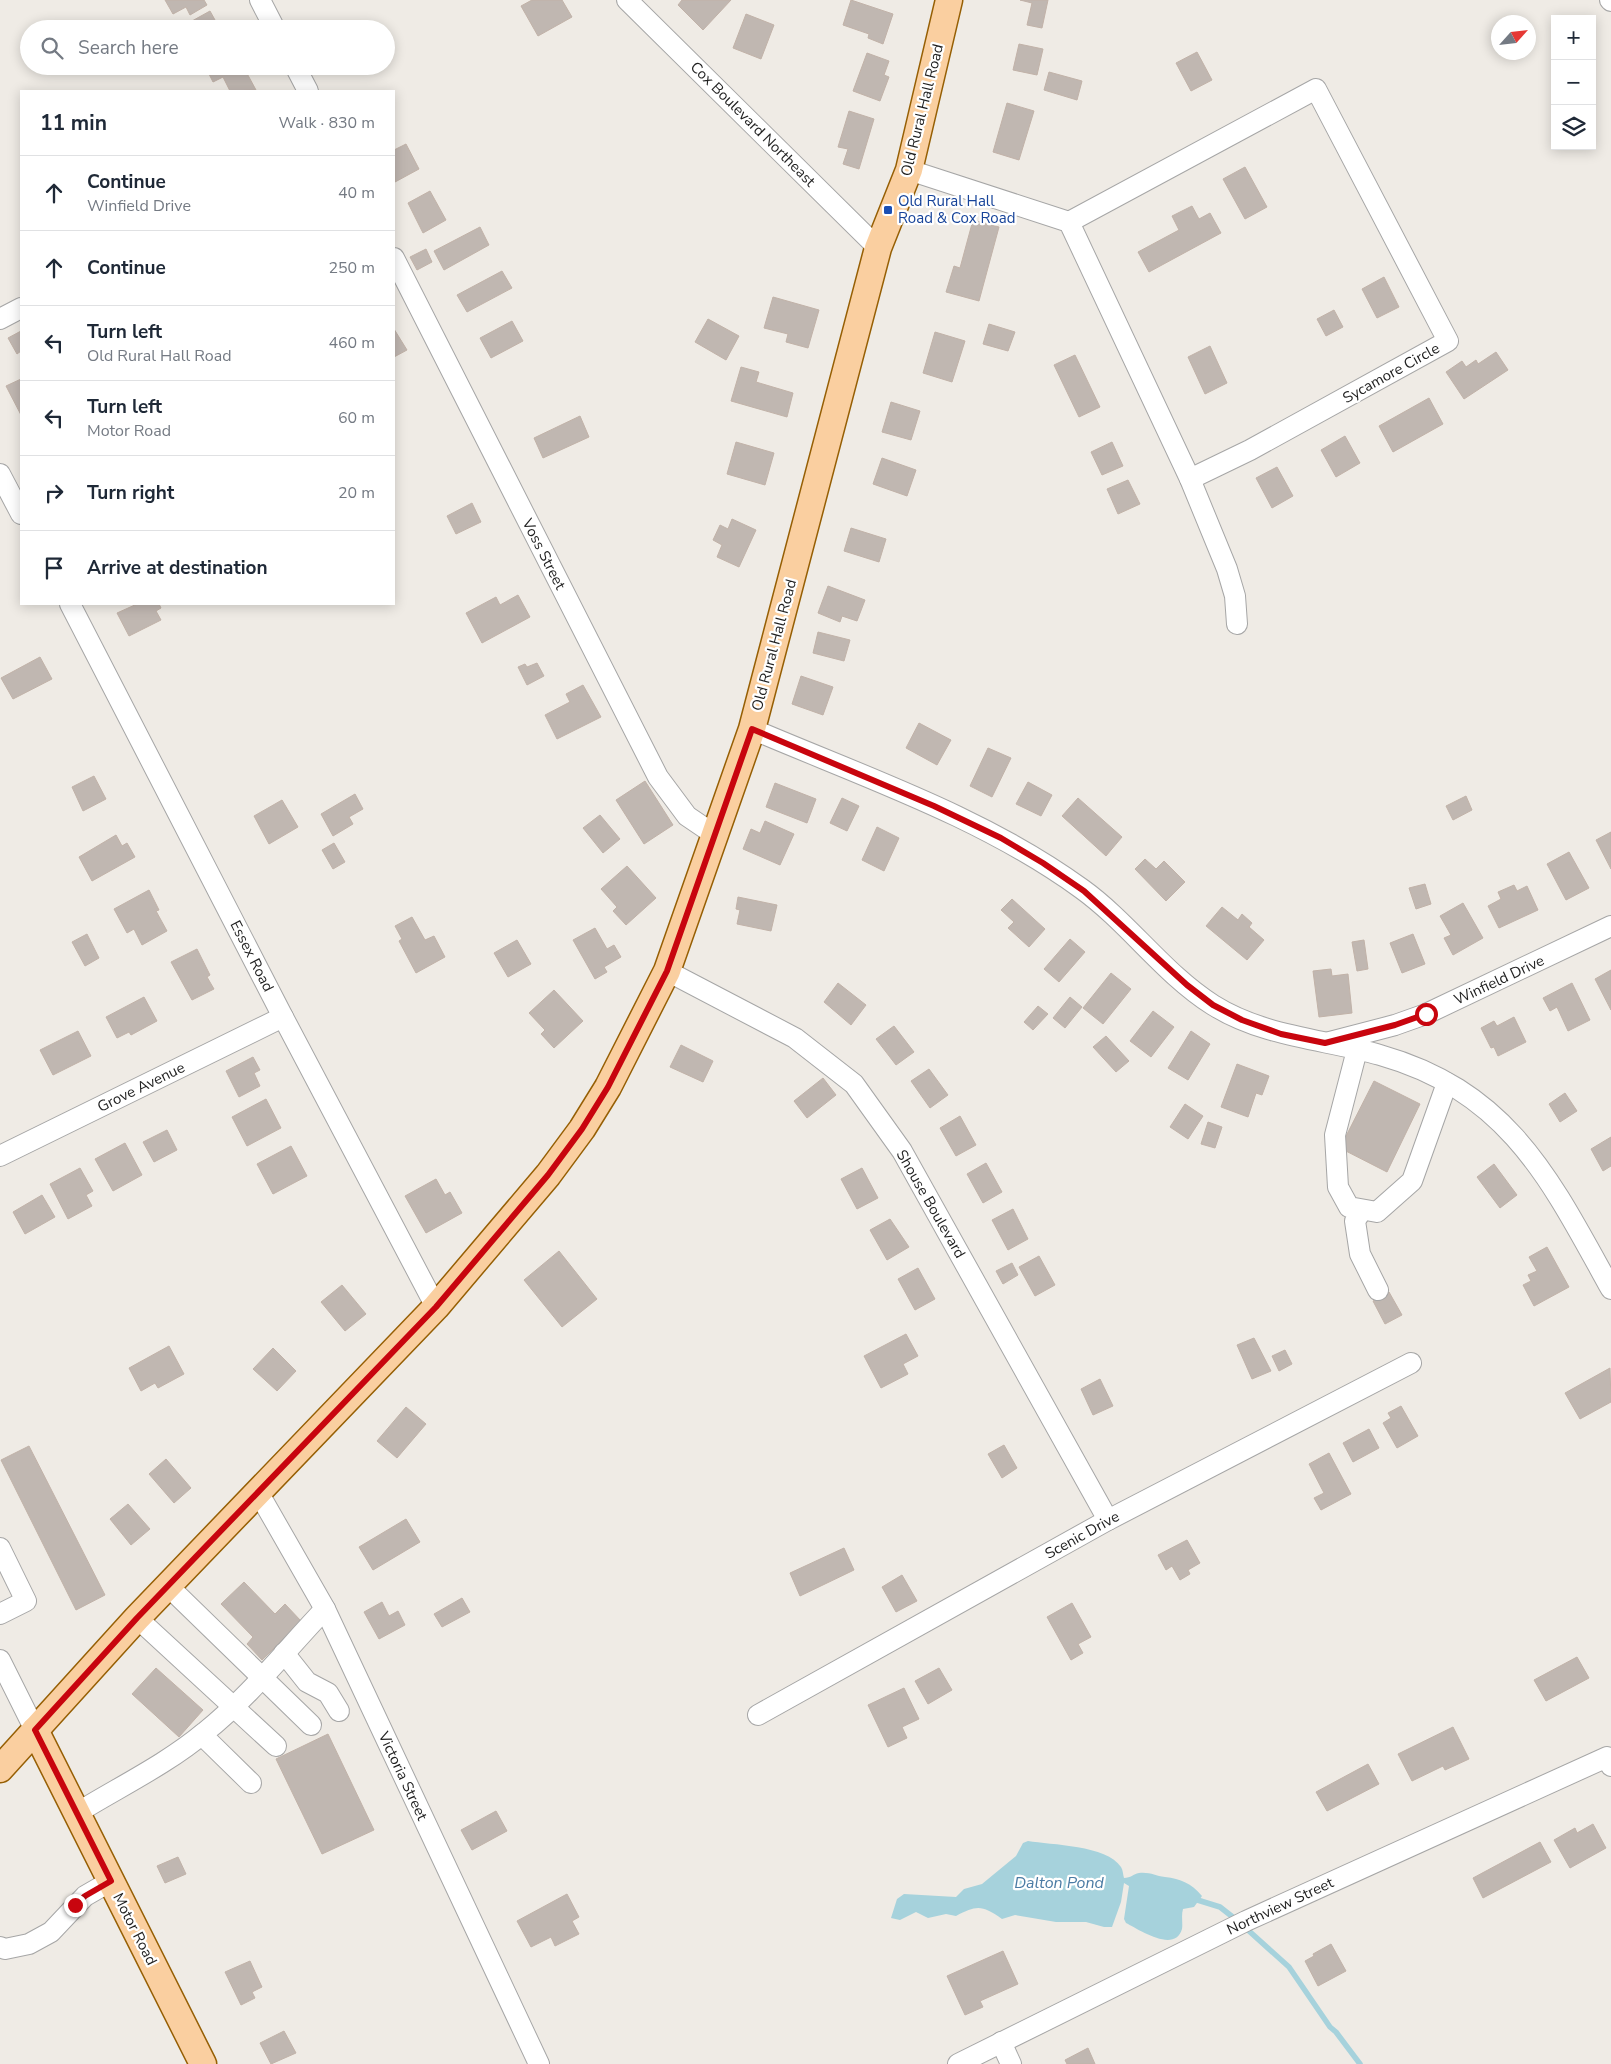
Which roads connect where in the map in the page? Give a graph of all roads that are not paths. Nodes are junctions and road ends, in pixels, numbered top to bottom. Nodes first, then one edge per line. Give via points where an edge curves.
1 (260, 0) edge
2 (627, 0) edge
3 (949, 0) edge
4 (270, 20) edge
5 (300, 75) edge
6 (307, 90) edge
7 (909, 170) junction
8 (1069, 222) junction
9 (878, 248) junction
10 (395, 260) edge
11 (20, 309) edge
12 (0, 319) edge
13 (0, 474) edge
14 (1190, 479) junction
15 (20, 512) edge
16 (71, 605) edge
17 (1237, 624) dead end
18 (752, 729) junction
19 (715, 835) junction
20 (1611, 926) edge
21 (667, 971) junction
22 (283, 1017) junction
23 (1325, 1043) junction
24 (1357, 1050) junction
25 (1447, 1083) junction
26 (0, 1156) edge
27 (1362, 1210) junction
28 (1611, 1289) edge
29 (1378, 1290) dead end
30 (436, 1307) junction
31 (1411, 1363) dead end
32 (258, 1492) junction
33 (1108, 1520) junction
34 (0, 1548) edge
35 (168, 1586) junction
36 (325, 1609) junction
37 (0, 1614) edge
38 (137, 1618) junction
39 (284, 1653) junction
40 (3, 1670) edge
41 (262, 1676) junction
42 (233, 1706) junction
43 (339, 1711) dead end
44 (758, 1715) dead end
45 (310, 1725) dead end
46 (35, 1730) junction
47 (202, 1735) junction
48 (276, 1746) dead end
49 (1609, 1761) edge
50 (0, 1769) edge
51 (251, 1783) dead end
52 (77, 1813) junction
53 (111, 1881) junction
54 (0, 1947) edge
55 (1001, 2042) junction
56 (203, 2064) edge
57 (539, 2064) edge
58 (958, 2064) edge
59 (1011, 2064) edge

1 - 4 street
2 - 9 street, Cox Boulevard Northeast
3 - 7 main road, Old Rural Hall Road
5 - 6 street
7 - 8 street
7 - 9 main road, Old Rural Hall Road
8 - 14 street
8 - 14 street, Sycamore Circle via 1316,89 1448,341 1250,450
9 - 18 main road, Old Rural Hall Road
10 - 19 street, Voss Street via 658,777 687,816
11 - 12 street
13 - 15 street
14 - 17 street via 1236,596
16 - 22 street, Essex Road
18 - 19 main road, Old Rural Hall Road
18 - 23 street via 1001,838 1084,891 1213,1005 1281,1034
19 - 21 main road, Old Rural Hall Road
20 - 23 street, Winfield Drive via 1426,1014
21 - 30 main road, Old Rural Hall Road via 608,1087 582,1129 548,1175
21 - 33 street, Shouse Boulevard via 795,1038 854,1084 902,1151
22 - 26 street, Grove Avenue
22 - 30 street, Essex Road
23 - 24 street
24 - 25 street via 1381,1056
24 - 27 street via 1335,1135 1335,1162 1338,1186 1349,1207
25 - 27 street via 1412,1181 1377,1212
25 - 28 street via 1490,1113 1536,1160
27 - 29 street via 1355,1221 1360,1254
30 - 32 main road, Old Rural Hall Road
31 - 33 street, Scenic Drive
32 - 35 main road, Old Rural Hall Road
32 - 36 street, Victoria Street
33 - 44 street, Scenic Drive
34 - 37 street via 26,1601
35 - 38 main road, Old Rural Hall Road
35 - 41 street
36 - 39 street
36 - 57 street, Victoria Street
38 - 42 street
38 - 46 main road, Old Rural Hall Road
39 - 41 street
39 - 43 street via 307,1682 328,1693
40 - 46 street, Motor Road
41 - 42 street
41 - 45 street
42 - 47 street
42 - 48 street
46 - 50 main road, Old Rural Hall Road
46 - 52 main road, Motor Road
47 - 51 street
47 - 52 street via 170,1758
49 - 55 street, Northview Street via 1246,1921
52 - 53 main road, Motor Road
53 - 54 street via 85,1896 51,1932 29,1944 5,1949
53 - 56 main road, Motor Road
55 - 58 street, Northview Street
55 - 59 street

